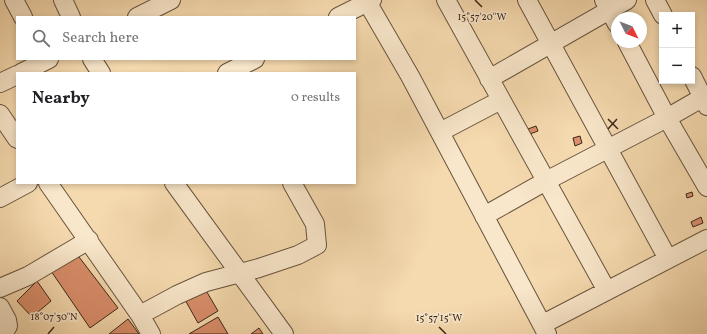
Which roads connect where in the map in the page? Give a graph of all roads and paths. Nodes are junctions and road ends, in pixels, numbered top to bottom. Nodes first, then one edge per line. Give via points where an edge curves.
1 (14, 0) edge
2 (63, 0) edge
3 (446, 0) edge
4 (527, 0) edge
5 (627, 0) edge
6 (655, 0) edge
7 (165, 1) edge
8 (368, 1) edge
9 (610, 11) edge
10 (661, 12) edge
11 (22, 16) edge
12 (71, 16) edge
13 (139, 16) edge
14 (340, 16) edge
15 (551, 44) junction
16 (629, 48) edge
17 (45, 60) edge
18 (93, 60) edge
19 (253, 60) edge
20 (23, 72) edge
21 (100, 72) edge
22 (231, 72) edge
23 (16, 75) edge
24 (490, 79) junction
25 (695, 82) edge
26 (0, 83) edge
27 (501, 100) junction
28 (705, 100) edge
29 (0, 114) edge
30 (667, 118) junction
31 (440, 132) junction
32 (16, 138) edge
33 (608, 149) junction
34 (546, 181) junction
35 (26, 184) edge
36 (49, 184) edge
37 (175, 184) edge
38 (293, 184) edge
39 (707, 187) edge
40 (0, 198) edge
41 (484, 216) junction
42 (707, 239) edge
43 (89, 240) junction
44 (668, 259) junction
45 (240, 273) junction
46 (0, 288) edge
47 (607, 291) junction
48 (0, 307) edge
49 (140, 315) junction
50 (545, 329) edge
51 (3, 334) edge
52 (151, 334) edge
53 (284, 334) edge

1 - 11 street
2 - 12 street
3 - 24 street
4 - 15 street
5 - 9 street
6 - 10 street
7 - 13 street
8 - 14 street
8 - 31 street
9 - 15 street
15 - 24 street
15 - 33 street
16 - 30 street
17 - 20 street
18 - 21 street
19 - 22 street
23 - 26 street
24 - 27 street
25 - 28 street
27 - 31 street
27 - 34 street
28 - 30 street
29 - 32 street
30 - 33 street
30 - 39 street
31 - 41 street
33 - 34 street
33 - 44 street
34 - 41 street
34 - 47 street
35 - 40 street
36 - 43 street
37 - 45 street
38 - 45 street via 315,224 317,245 298,255
41 - 50 street
42 - 44 street
43 - 46 street via 28,276
43 - 49 street
44 - 47 street
45 - 49 street via 184,291
45 - 53 street
47 - 50 street
48 - 51 street via 8,326
49 - 52 street

